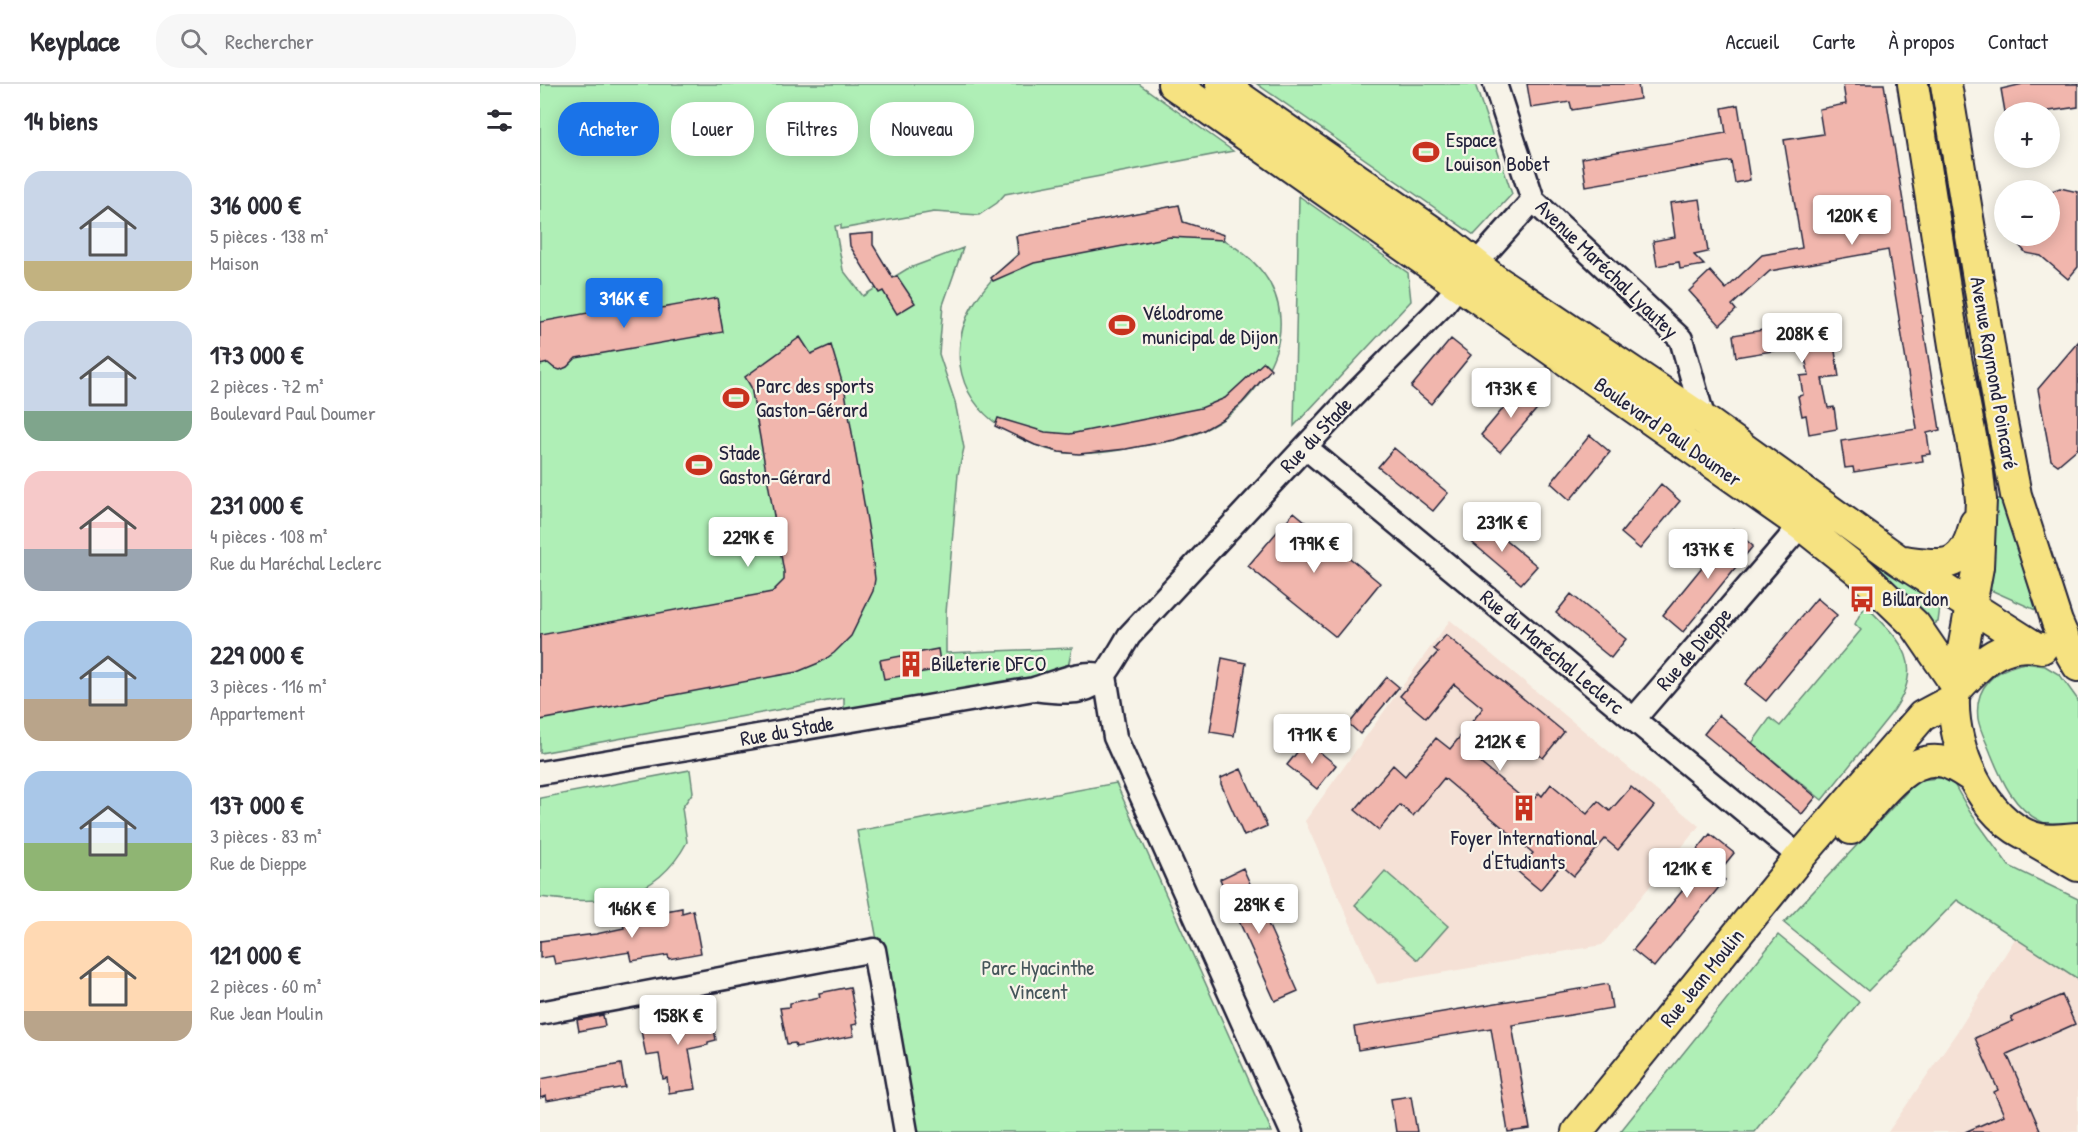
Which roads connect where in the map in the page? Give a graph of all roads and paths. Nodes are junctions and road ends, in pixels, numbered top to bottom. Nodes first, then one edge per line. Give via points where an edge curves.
1 (1173, 84) edge
2 (1221, 84) edge
3 (1495, 84) edge
4 (1913, 84) edge
5 (1946, 84) edge
6 (1533, 200) junction
7 (1468, 275) junction
8 (1704, 420) junction
9 (1305, 447) junction
10 (1981, 500) junction
11 (1801, 525) junction
12 (1900, 561) junction
13 (1970, 607) junction
14 (2035, 647) junction
15 (2076, 658) edge
16 (1105, 676) junction
17 (1956, 693) junction
18 (1634, 719) junction
19 (540, 773) edge
20 (1972, 777) junction
21 (2076, 844) edge
22 (1800, 857) junction
23 (540, 1012) edge
24 (906, 1132) edge
25 (1292, 1132) edge
26 (1577, 1132) edge
27 (1601, 1132) edge

1 - 7 main road, Boulevard Paul Doumer
2 - 7 main road, Boulevard Paul Doumer
3 - 6 street, Avenue Maréchal Lyautey
4 - 10 main road, Avenue Raymond Poincaré
5 - 15 main road, Avenue Raymond Poincaré via 2016,495 2035,558
6 - 7 street, Rue du Stade
6 - 8 street, Avenue Maréchal Lyautey via 1681,339
7 - 8 main road, Boulevard Paul Doumer via 1494,279
7 - 9 street, Rue du Stade
7 - 11 main road, Boulevard Paul Doumer
8 - 12 main road, Boulevard Paul Doumer
9 - 16 street, Rue du Stade via 1129,636
9 - 18 street, Rue du Maréchal Leclerc
10 - 12 main road, Avenue Raymond Poincaré via 1968,544 1956,560 1948,564
10 - 13 main road, Avenue Raymond Poincaré via 1978,567
11 - 17 main road, Boulevard Paul Doumer via 1860,572 1909,619 1930,646
11 - 18 street, Rue de Dieppe
12 - 13 main road, Boulevard Paul Doumer
13 - 14 main road, Boulevard Paul Doumer
13 - 17 main road, Avenue Raymond Poincaré
14 - 15 main road
14 - 17 main road, Rue Jean Moulin via 2009,647 1989,658
16 - 19 street, Rue du Stade via 1097,685 1080,692 1034,689
16 - 25 street via 1115,737
17 - 20 main road via 1958,736
17 - 22 main road, Rue Jean Moulin via 1922,716
18 - 22 street, Rue du Maréchal Leclerc
20 - 21 main road via 2010,825 2048,850
20 - 27 main road, Rue Jean Moulin via 1945,762 1932,760 1914,765 1900,775 1783,906
22 - 26 main road, Rue Jean Moulin
23 - 24 street via 874,950

